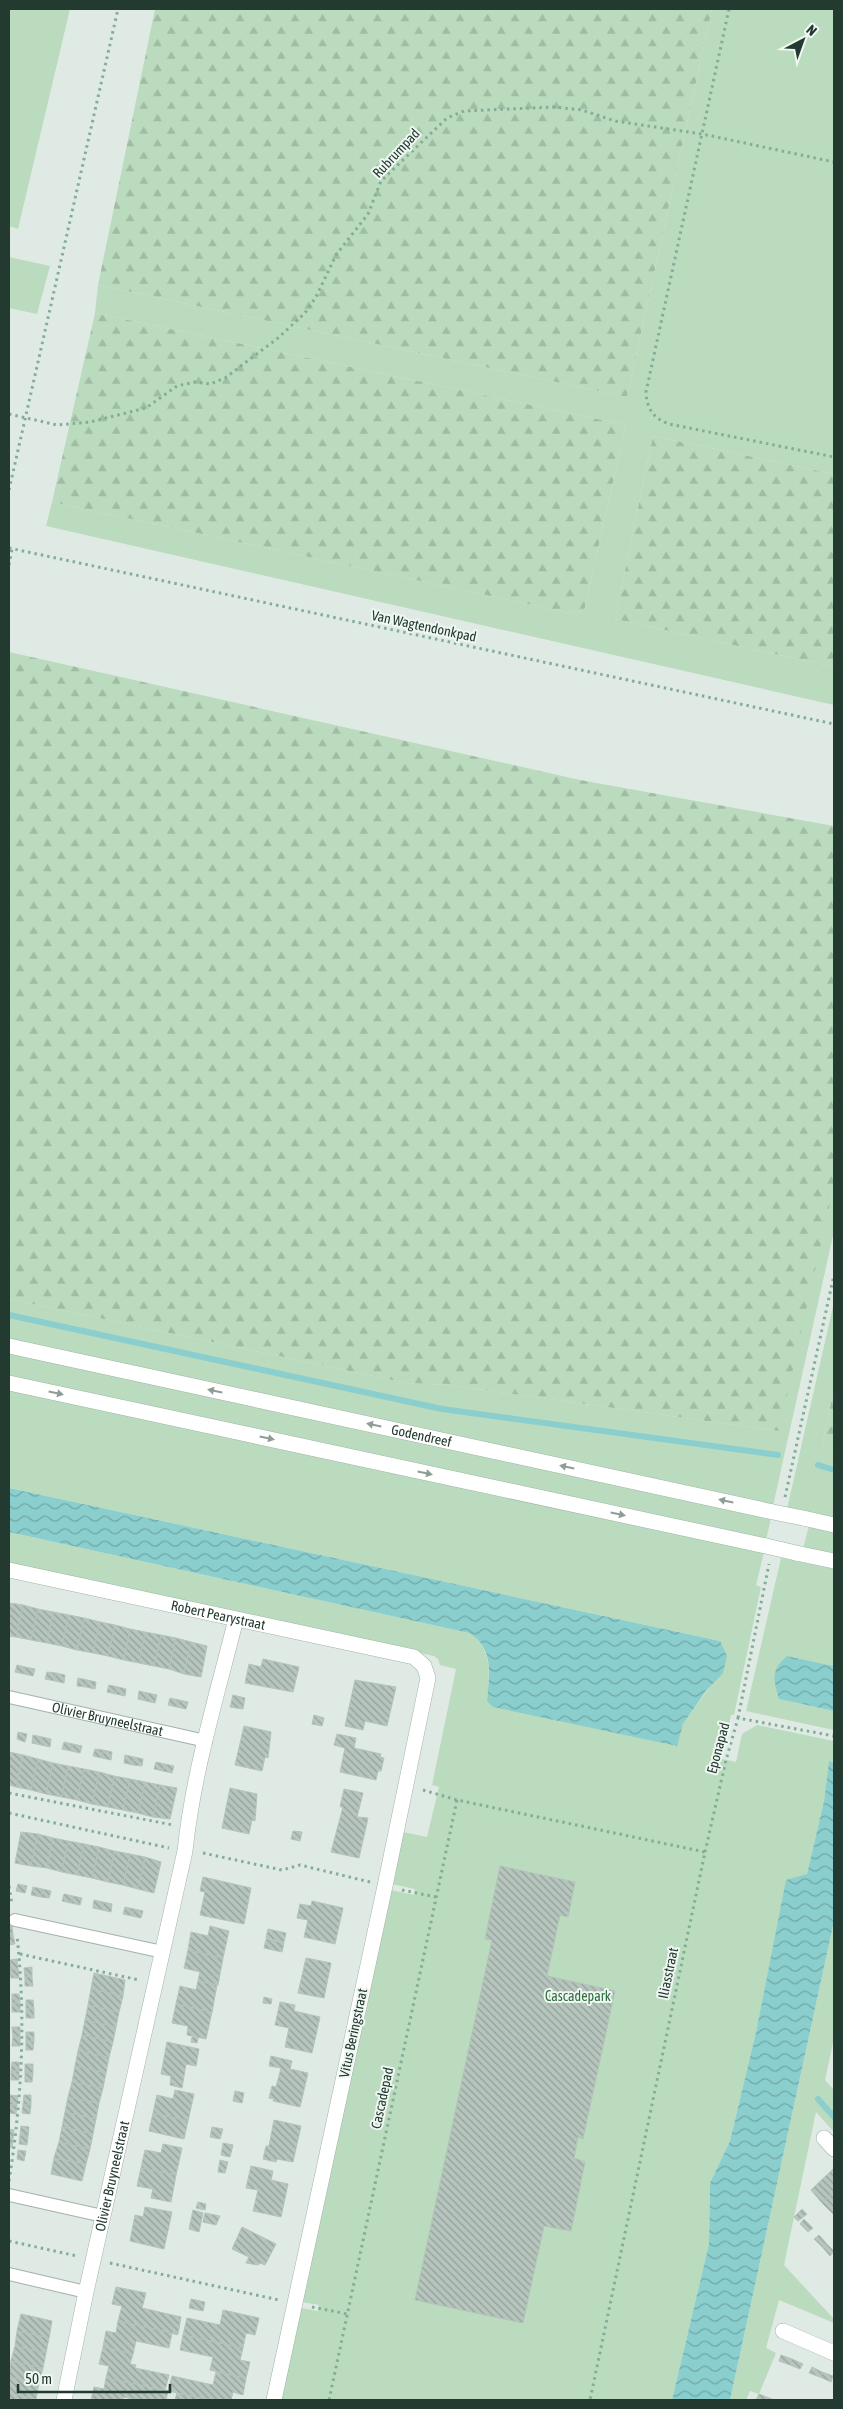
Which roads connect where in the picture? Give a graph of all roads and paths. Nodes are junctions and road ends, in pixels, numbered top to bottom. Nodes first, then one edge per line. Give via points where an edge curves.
1 (118, 9) edge
2 (729, 9) edge
3 (702, 134) junction
4 (834, 162) edge
5 (9, 414) edge
6 (26, 418) junction
7 (834, 458) edge
8 (9, 490) edge
9 (10, 549) edge
10 (9, 565) edge
11 (834, 724) edge
12 (9, 1346) edge
13 (9, 1383) edge
14 (834, 1525) edge
15 (834, 1561) edge
16 (9, 1570) edge
17 (236, 1619) junction
18 (424, 1666) joint
19 (9, 1697) edge
20 (834, 1736) edge
21 (206, 1741) junction
22 (405, 1784) junction
23 (9, 1793) edge
24 (457, 1800) junction
25 (9, 1813) edge
26 (187, 1828) junction
27 (185, 1851) junction
28 (705, 1852) junction
29 (9, 1886) edge
30 (385, 1886) junction
31 (436, 1897) junction
32 (15, 1920) junction
33 (163, 1952) junction
34 (20, 1954) dead end
35 (156, 1984) junction
36 (9, 2181) edge
37 (9, 2195) edge
38 (103, 2216) junction
39 (9, 2241) edge
40 (93, 2259) junction
41 (9, 2274) edge
42 (86, 2292) junction
43 (295, 2303) junction
44 (347, 2314) junction
45 (783, 2331) dead end
46 (834, 2353) edge
47 (64, 2400) edge
48 (274, 2400) edge
49 (328, 2400) edge
50 (590, 2400) edge

1 - 6 path
2 - 3 path
3 - 4 path, Rubrumpad
3 - 6 path, Rubrumpad via 555,107 464,111 447,118 381,180 368,214 336,255 305,313 225,378 210,384 195,382 176,386 146,408 90,422 57,425
3 - 7 path via 646,392 649,409 668,424
5 - 6 path, Rubrumpad
6 - 8 path
9 - 10 path
9 - 11 path, Van Wagtendonkpad
14 -> 12 street, Godendreef, bridge
13 -> 15 street, bridge
16 - 17 street, Robert Pearystraat
17 - 18 street, Robert Pearystraat via 414,1657
17 - 21 street, Olivier Bruyneelstraat
18 - 22 street, Vitus Beringstraat via 428,1678
19 - 21 lane, Olivier Bruyneelstraat
20 - 28 path, Eponapad via 738,1718
21 - 26 street, Olivier Bruyneelstraat
22 - 24 path
22 - 30 street, Vitus Beringstraat
23 - 26 path
24 - 28 path
24 - 31 path, Cascadepad
25 - 27 path
26 - 27 street, Olivier Bruyneelstraat
27 - 30 path via 282,1870 300,1865
27 - 33 street, Olivier Bruyneelstraat
28 - 50 path, Iliasstraat
29 - 32 path
30 - 31 path
30 - 43 street, Vitus Beringstraat
31 - 44 path, Cascadepad
32 - 33 lane
32 - 36 path via 22,1982 22,2075
33 - 35 street, Olivier Bruyneelstraat
34 - 35 path
35 - 38 street, Olivier Bruyneelstraat
37 - 38 lane
38 - 40 street, Olivier Bruyneelstraat
39 - 40 path
40 - 42 street, Olivier Bruyneelstraat
40 - 43 path
41 - 42 lane
42 - 47 street, Olivier Bruyneelstraat
43 - 44 path
43 - 48 street, Vitus Beringstraat
44 - 49 path, Cascadepad
45 - 46 street

